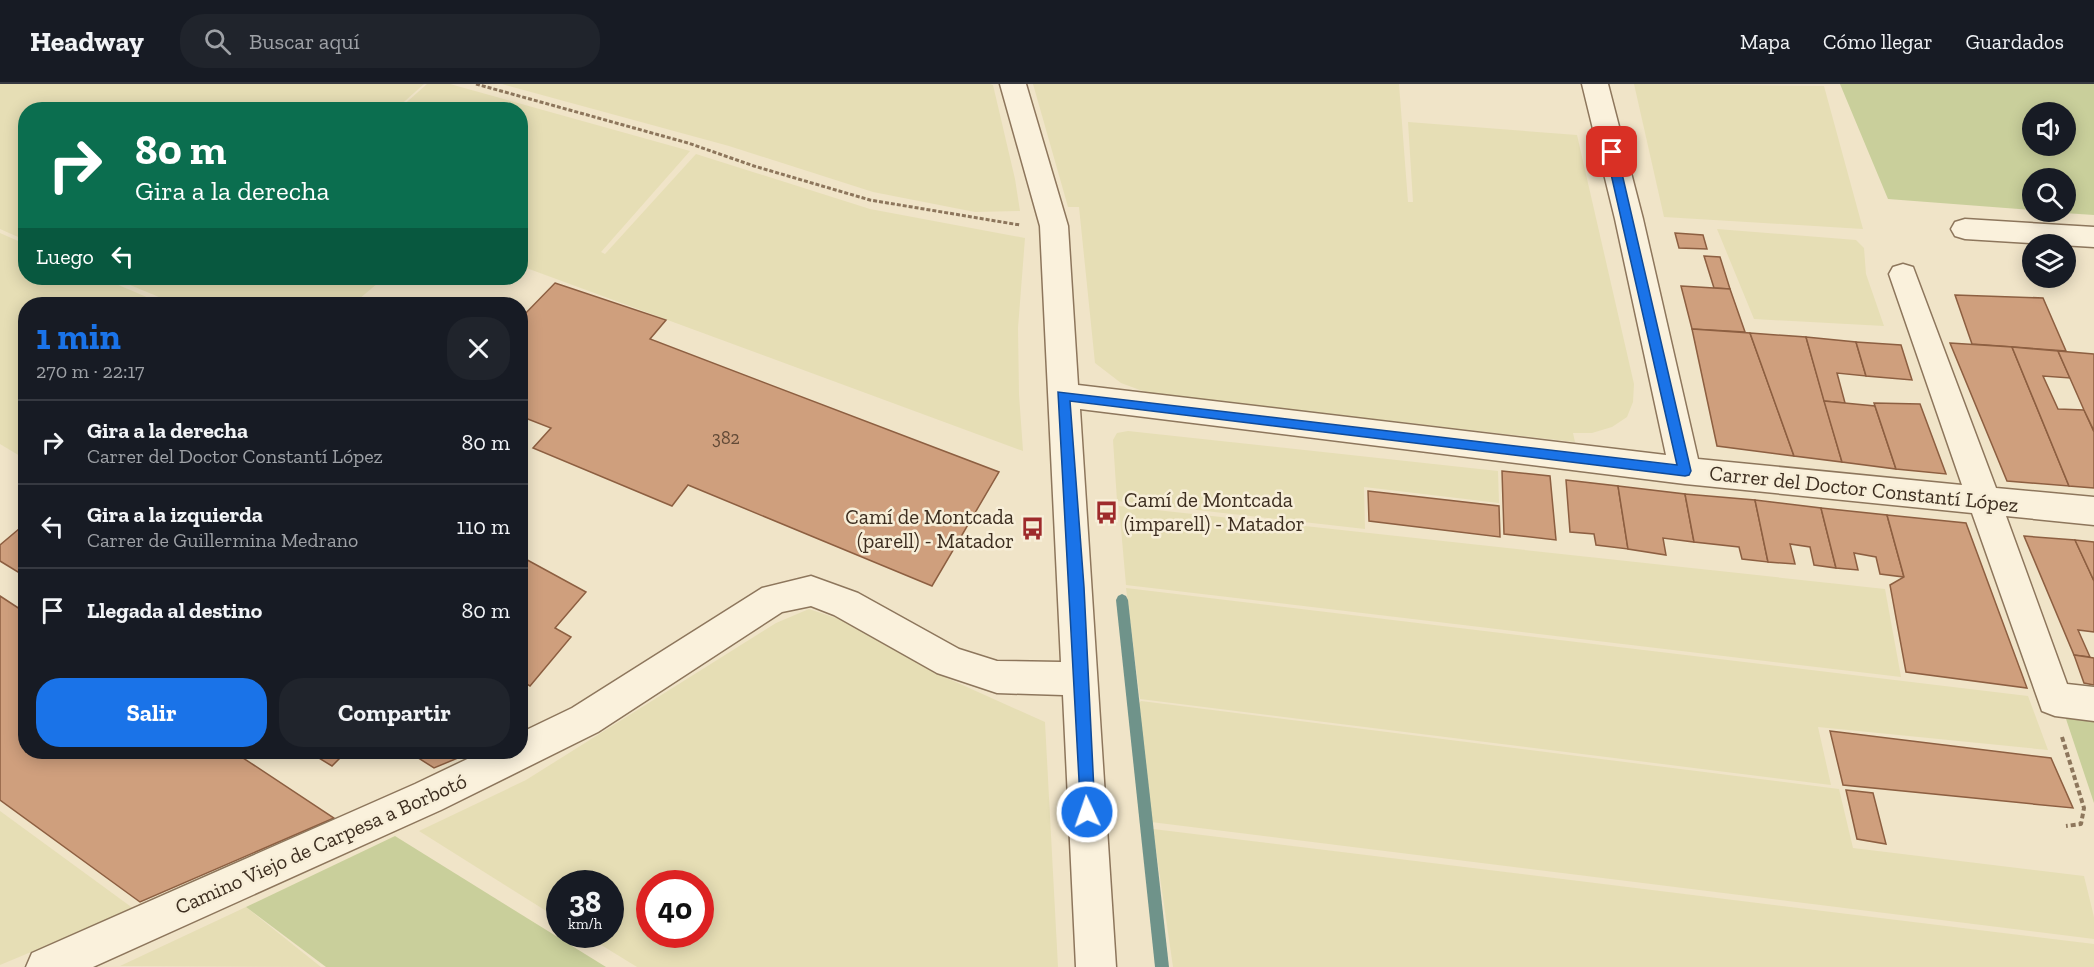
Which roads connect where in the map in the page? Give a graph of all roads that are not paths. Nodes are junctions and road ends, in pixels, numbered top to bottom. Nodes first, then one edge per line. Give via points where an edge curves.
1 (1013, 84) edge
2 (1595, 84) edge
3 (1965, 229) dead end
4 (2094, 237) edge
5 (1903, 274) dead end
6 (1063, 395) junction
7 (1685, 471) junction
8 (1985, 501) junction
9 (2094, 511) edge
10 (1079, 679) junction
11 (2094, 704) edge
12 (528, 748) edge
13 (505, 759) edge
14 (46, 967) edge
15 (1096, 967) edge

1 - 6 street via 1054,226
2 - 7 street
3 - 4 street
5 - 8 street
6 - 7 street, Carrer del Doctor Constantí López
6 - 10 street via 1077,587
7 - 8 street, Carrer del Doctor Constantí López
8 - 9 street, Carrer del Doctor Constantí López
8 - 11 street via 2055,699
10 - 12 street, Camino Viejo de Carpesa a Borbotó via 997,677 950,662 846,604 811,591 774,599 585,720
10 - 15 street
13 - 14 street, Camino Viejo de Carpesa a Borbotó

